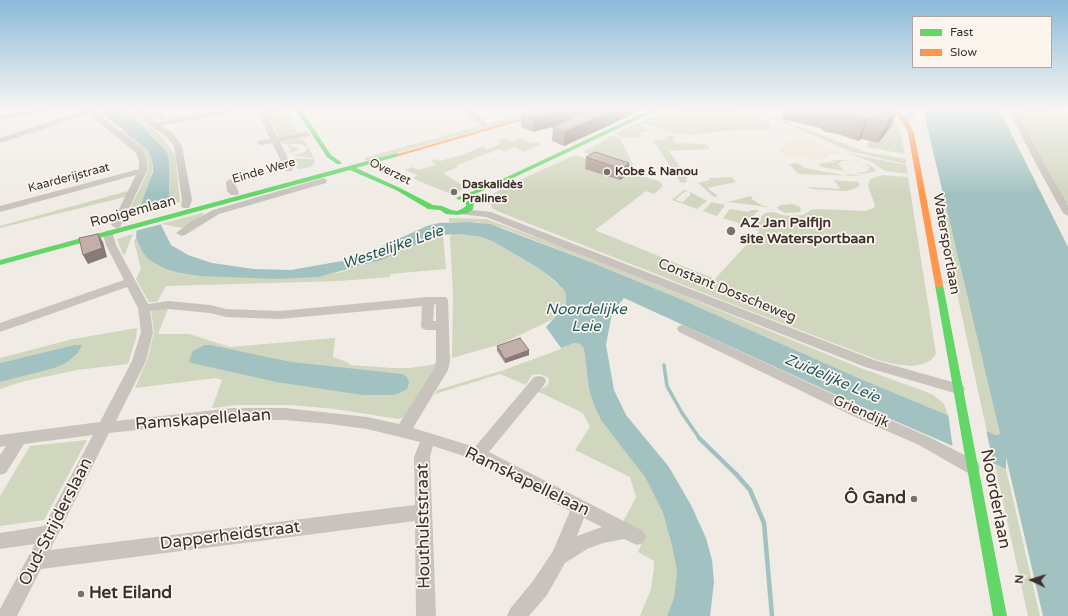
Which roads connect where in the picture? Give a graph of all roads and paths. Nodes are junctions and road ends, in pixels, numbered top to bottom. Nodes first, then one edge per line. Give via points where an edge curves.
1 (122, 138) edge
2 (172, 138) edge
3 (286, 138) edge
4 (313, 138) edge
5 (314, 138) edge
6 (430, 138) edge
7 (458, 138) edge
8 (594, 138) edge
9 (912, 138) edge
10 (1028, 138) edge
11 (275, 140) junction
12 (261, 143) dead end
13 (339, 163) junction
14 (328, 166) junction
15 (351, 168) junction
16 (289, 169) dead end
17 (143, 171) junction
18 (301, 181) junction
19 (323, 181) dead end
20 (230, 182) dead end
21 (496, 184) junction
22 (293, 190) junction
23 (234, 193) junction
24 (449, 201) junction
25 (471, 203) junction
26 (186, 206) junction
27 (204, 207) junction
28 (1066, 208) edge
29 (0, 209) edge
30 (216, 212) junction
31 (462, 212) junction
32 (166, 214) junction
33 (488, 214) junction
34 (113, 229) junction
35 (181, 233) dead end
36 (0, 257) edge
37 (0, 263) edge
38 (129, 282) junction
39 (144, 308) junction
40 (0, 328) edge
41 (683, 329) dead end
42 (539, 381) dead end
43 (958, 389) junction
44 (104, 428) junction
45 (403, 431) junction
46 (430, 438) junction
47 (19, 439) junction
48 (0, 441) edge
49 (478, 454) junction
50 (972, 464) junction
51 (0, 468) edge
52 (580, 508) junction
53 (424, 512) junction
54 (50, 534) junction
55 (0, 541) edge
56 (559, 557) junction
57 (36, 561) junction
58 (7, 616) edge
59 (426, 616) edge
60 (517, 616) edge
61 (1000, 616) edge

1 - 17 street via 140,152
2 - 26 street via 178,146
3 - 11 street
4 - 14 main road
5 - 13 main road via 329,156
6 - 13 main road, Einde Were
7 - 15 main road, Einde Were
8 - 21 main road
9 - 43 main road, Watersportlaan
10 - 28 street
11 - 12 street
11 - 16 street
13 - 14 main road, Einde Were
13 - 15 main road, Overzet
14 - 15 main road
14 - 23 main road, Einde Were
15 - 18 main road, Einde Were
15 - 24 main road, Overzet via 431,207
17 - 29 street, Kaarderijstraat
17 - 34 street
18 - 22 street, Einde Were
18 - 27 main road, Einde Were
19 - 22 street, Einde Were
20 - 23 street
21 - 24 main road
21 - 25 main road
22 - 30 street, Einde Were
23 - 26 main road, Einde Were
24 - 25 main road, Overzet
24 - 31 main road, Overzet via 449,212
25 - 31 main road via 469,209
25 - 33 street, Constant Dosscheweg via 481,207
26 - 32 main road, Rooigemlaan
27 - 30 street
27 - 32 main road, Rooigemlaan
30 - 35 street, Einde Were
31 - 33 street, Constant Dosscheweg
32 - 34 main road, Rooigemlaan
33 - 43 street, Constant Dosscheweg via 870,364
34 - 36 main road, Rooigemlaan
34 - 37 main road, Rooigemlaan
34 - 38 street via 108,235 110,245
38 - 39 street
38 - 40 street
39 - 44 street, Oud-Strijderslaan via 147,332 139,361
39 - 45 street via 169,305 246,315 280,316 428,301 427,326 442,325 443,361 441,370
41 - 50 street, Griendijk
42 - 49 street
43 - 50 main road, Noorderlaan
44 - 45 street, Ramskapellelaan via 233,414 285,414 330,418
44 - 47 street, Ramskapellelaan
44 - 54 street, Oud-Strijderslaan
45 - 46 street, Ramskapellelaan
46 - 49 street, Ramskapellelaan
46 - 53 street, Houthulststraat via 422,457
47 - 48 street, Ramskapellelaan
47 - 51 street
49 - 52 street, Ramskapellelaan
50 - 61 main road, Noorderlaan
52 - 56 street
52 - 56 street, Ramskapellelaan via 631,534 603,535 581,543
53 - 57 street, Dapperheidstraat
53 - 59 street, Houthulststraat
54 - 55 street
54 - 57 street, Oud-Strijderslaan
56 - 60 street via 540,588
57 - 58 street, Oud-Strijderslaan

